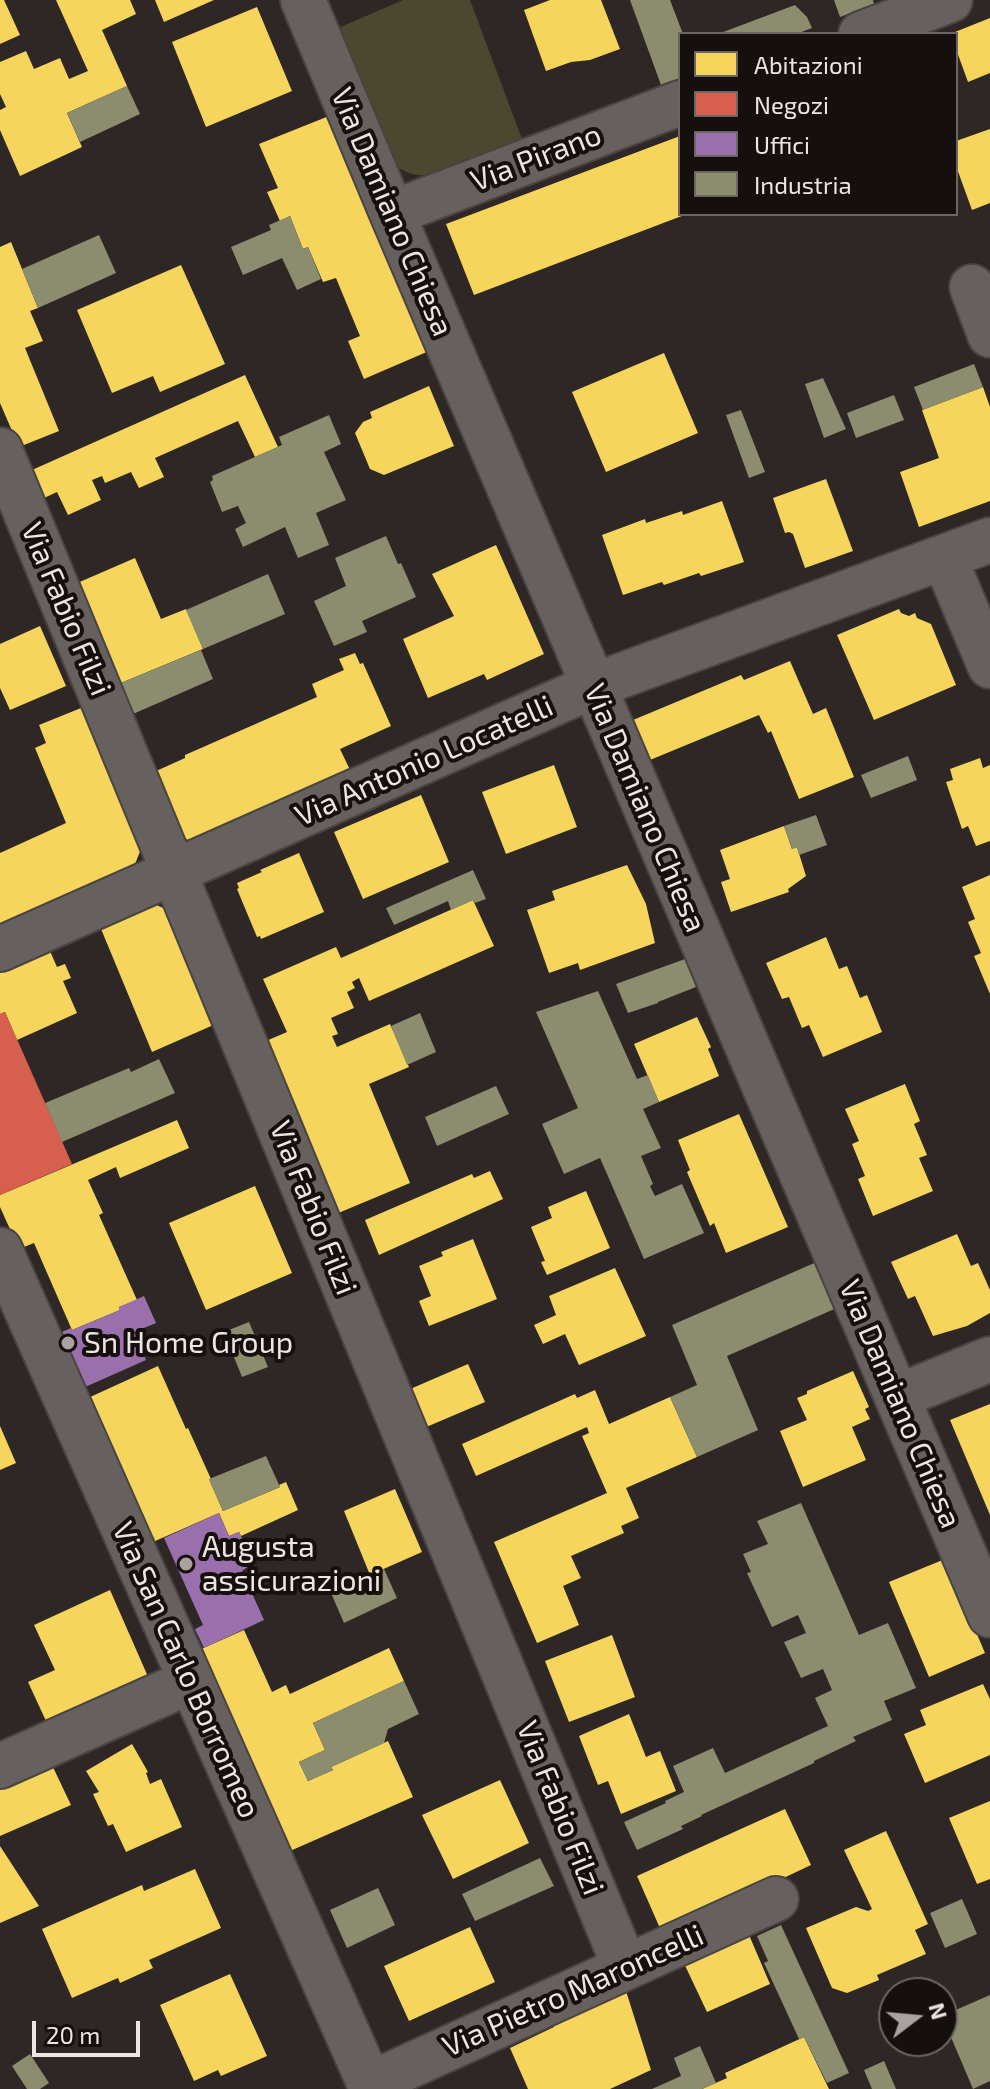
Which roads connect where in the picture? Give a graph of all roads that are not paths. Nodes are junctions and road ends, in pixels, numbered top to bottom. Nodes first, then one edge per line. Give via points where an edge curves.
1 (303, 0) edge
2 (950, 0) edge
3 (872, 32) edge
4 (678, 104) edge
5 (392, 213) junction
6 (972, 287) dead end
7 (990, 335) edge
8 (0, 450) edge
9 (990, 540) edge
10 (944, 557) junction
11 (990, 666) edge
12 (593, 686) junction
13 (175, 872) junction
14 (0, 949) edge
15 (0, 1250) edge
16 (990, 1359) edge
17 (897, 1397) junction
18 (990, 1615) edge
19 (191, 1681) junction
20 (0, 1766) edge
21 (776, 1899) dead end
22 (625, 1967) junction
23 (371, 2086) edge

1 - 5 street, Via Damiano Chiesa
2 - 3 street
4 - 5 street, Via Pirano
5 - 12 street, Via Damiano Chiesa
6 - 7 street
8 - 13 street, Via Fabio Filzi
9 - 10 street, Via Antonio Locatelli
10 - 11 street
10 - 12 street, Via Antonio Locatelli
12 - 13 street, Via Antonio Locatelli
12 - 17 street, Via Damiano Chiesa
13 - 14 street, Via Antonio Locatelli
13 - 22 street, Via Fabio Filzi
15 - 19 street, Via San Carlo Borromeo
16 - 17 street
17 - 18 street, Via Damiano Chiesa
19 - 20 street
19 - 23 street, Via San Carlo Borromeo
21 - 22 street, Via Pietro Maroncelli
22 - 23 street, Via Pietro Maroncelli

